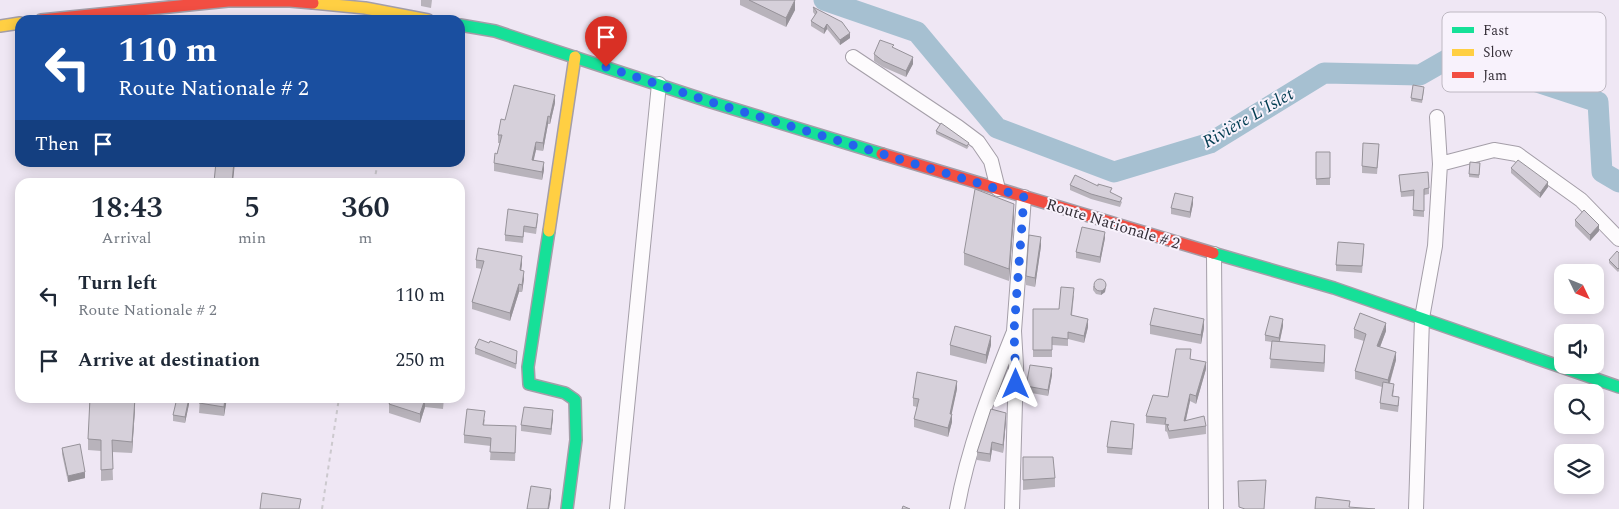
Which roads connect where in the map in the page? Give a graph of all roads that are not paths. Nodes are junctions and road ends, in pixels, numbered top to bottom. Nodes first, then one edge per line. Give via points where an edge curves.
1 (90, 15) edge
2 (401, 15) edge
3 (15, 24) edge
4 (0, 26) edge
5 (465, 26) edge
6 (575, 57) junction
7 (853, 57) dead end
8 (659, 84) junction
9 (1437, 117) dead end
10 (1440, 164) junction
11 (998, 189) junction
12 (1024, 197) junction
13 (1619, 239) edge
14 (1214, 254) junction
15 (1422, 318) junction
16 (1014, 331) junction
17 (1619, 387) edge
18 (567, 509) edge
19 (617, 509) edge
20 (957, 509) edge
21 (1012, 509) edge
22 (1216, 509) edge
23 (1416, 509) edge

1 - 2 main road via 228,1 290,0
3 - 4 main road
5 - 6 main road, Route Nationale # 2 via 495,31
6 - 8 main road, Route Nationale # 2
6 - 18 main road via 528,367 529,384 575,400
7 - 11 street via 978,142 991,160
8 - 11 main road, Route Nationale # 2
8 - 19 street
9 - 10 street
10 - 13 street via 1494,150 1517,154 1581,200
10 - 15 street via 1435,246
11 - 12 main road, Route Nationale # 2
12 - 14 main road, Route Nationale # 2
12 - 16 street
14 - 15 main road, Route Nationale # 2 via 1334,288
14 - 22 street
15 - 17 main road, Route Nationale # 2
15 - 23 street
16 - 20 street via 972,446
16 - 21 street

